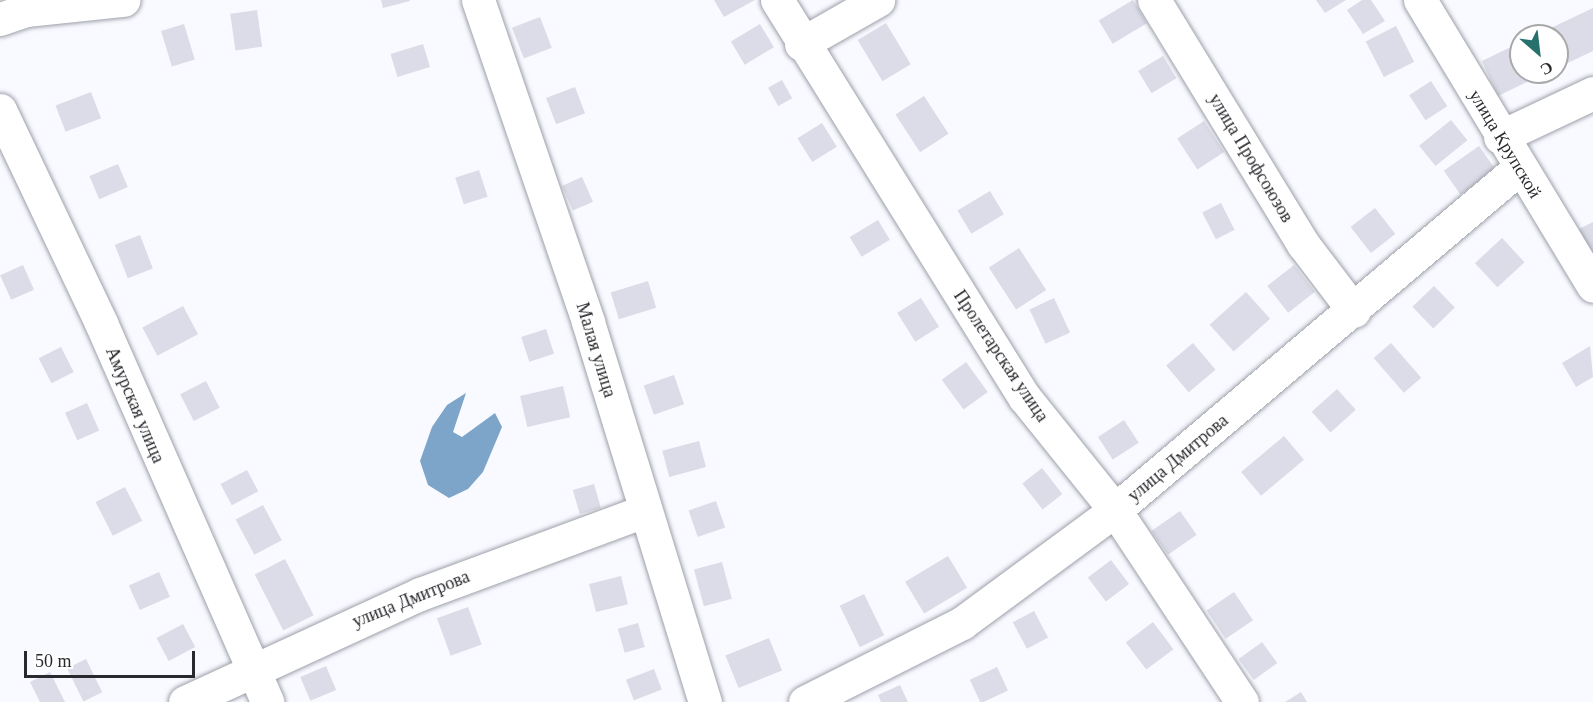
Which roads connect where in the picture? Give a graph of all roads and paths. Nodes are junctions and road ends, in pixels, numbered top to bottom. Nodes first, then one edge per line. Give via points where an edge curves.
1 (123, 0) edge
2 (478, 0) edge
3 (777, 0) edge
4 (878, 0) edge
5 (1154, 0) edge
6 (1420, 0) edge
7 (0, 19) edge
8 (801, 44) junction
9 (1593, 93) edge
10 (0, 110) edge
11 (1500, 137) junction
12 (1518, 169) junction
13 (1593, 286) edge
14 (1354, 311) junction
15 (1115, 510) junction
16 (645, 511) junction
17 (252, 670) junction
18 (184, 702) edge
19 (267, 702) edge
20 (705, 702) edge
21 (805, 702) edge
22 (1242, 702) edge

1 - 7 street via 26,10
2 - 16 street, Малая улица via 588,322
3 - 8 street, Пролетарская улица
4 - 8 street
5 - 14 street, улица Профсоюзов via 1303,244
6 - 11 street, улица Крупской
8 - 15 street, Пролетарская улица via 1025,399
9 - 11 street
10 - 17 street, Амурская улица via 101,323
11 - 12 street, улица Крупской
12 - 13 street, улица Крупской
12 - 14 street, улица Дмитрова
14 - 15 street, улица Дмитрова
15 - 21 street, улица Дмитрова via 962,623
15 - 22 street, Пролетарская улица
16 - 17 street, улица Дмитрова via 420,594
16 - 20 street, Малая улица
17 - 18 street, улица Дмитрова
17 - 19 street, Амурская улица

